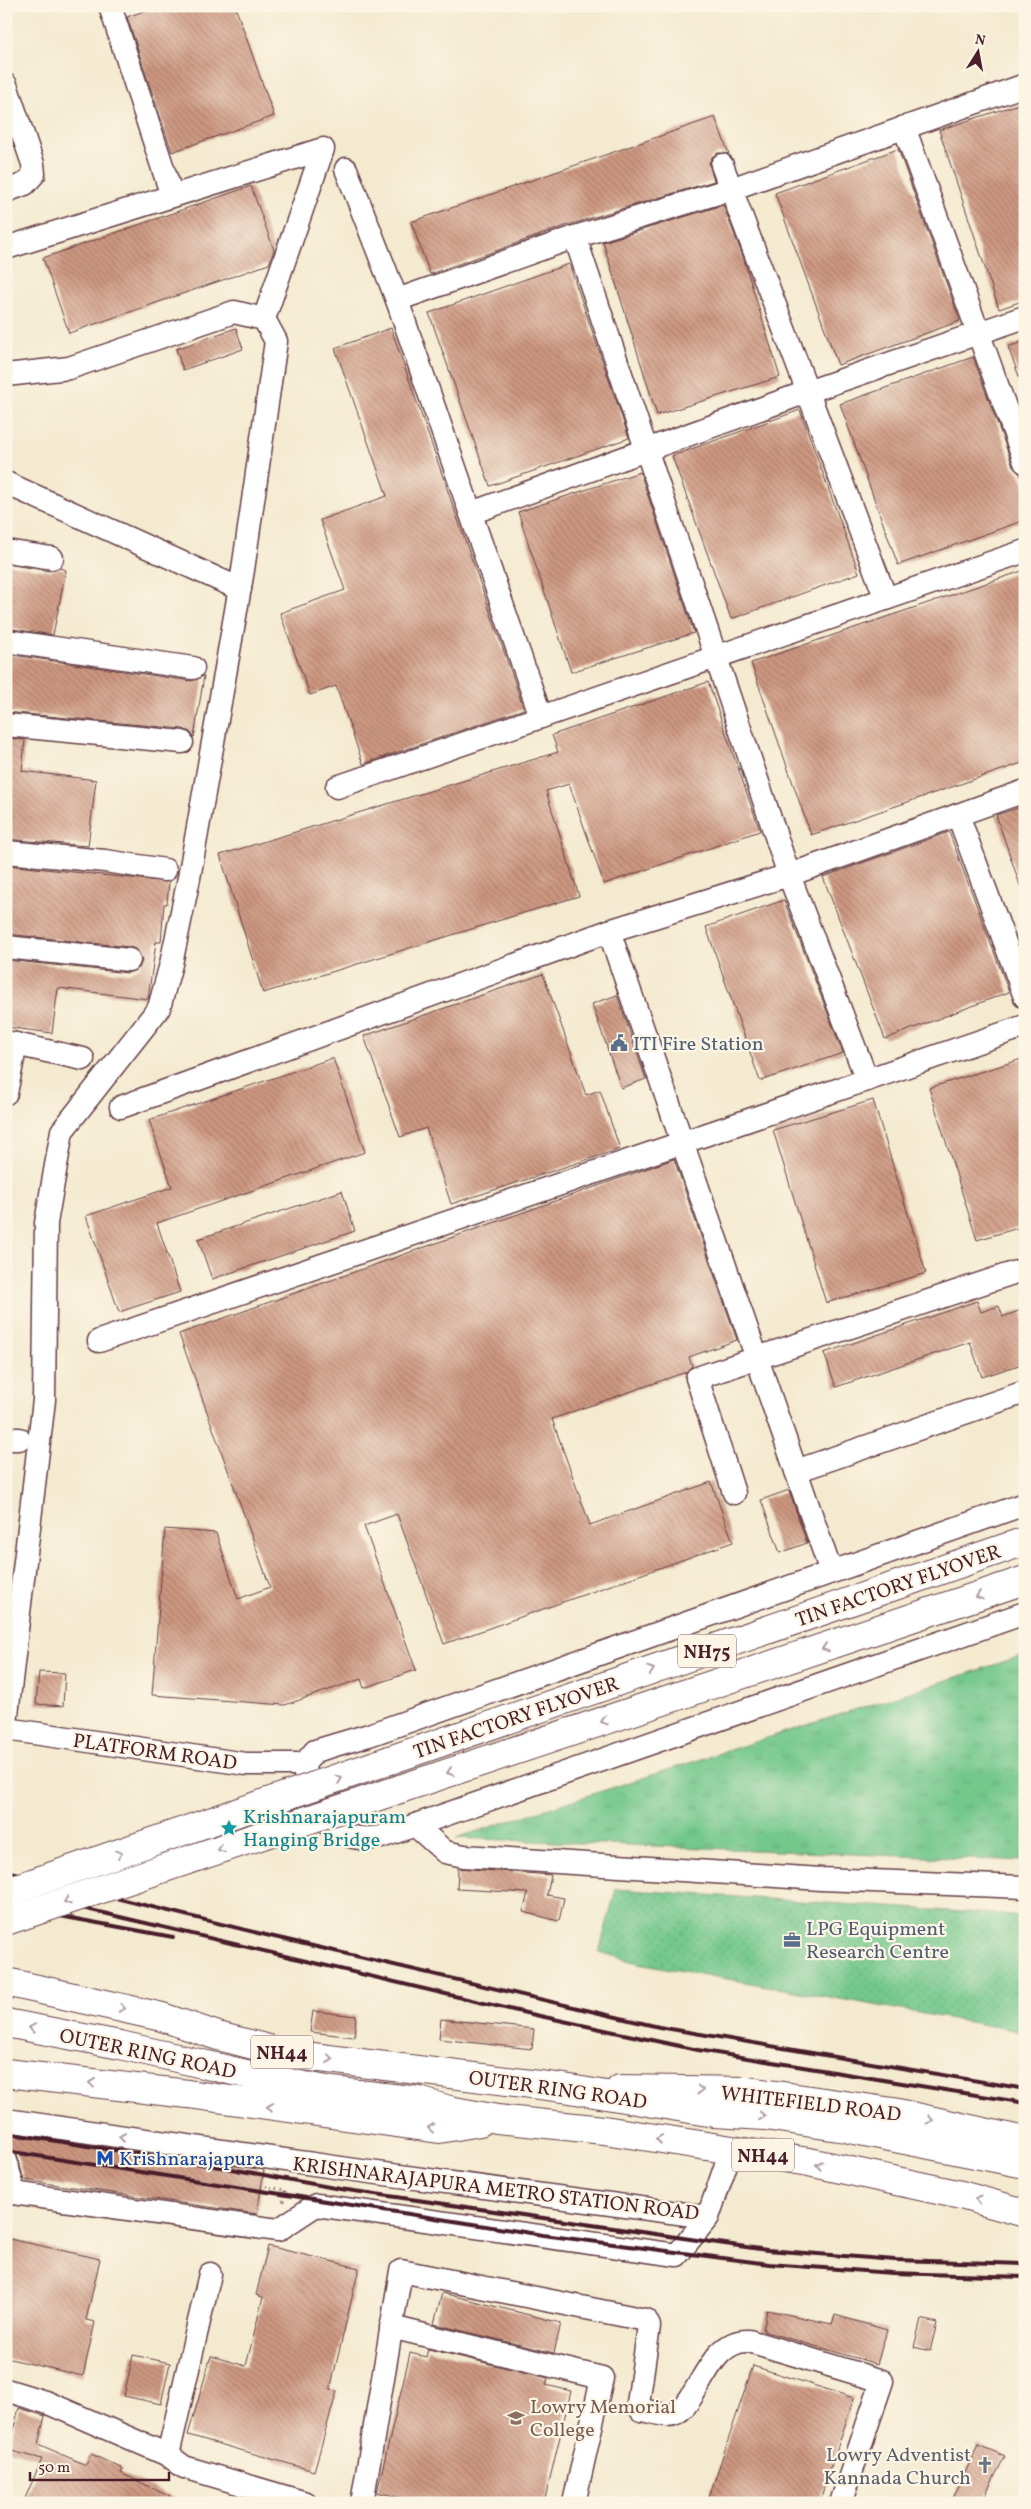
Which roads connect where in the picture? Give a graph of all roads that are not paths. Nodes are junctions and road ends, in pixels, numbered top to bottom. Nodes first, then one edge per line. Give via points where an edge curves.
1 (110, 6) edge
2 (6, 85) edge
3 (1025, 85) edge
4 (904, 127) junction
5 (722, 165) dead end
6 (346, 169) dead end
7 (731, 188) junction
8 (6, 191) edge
9 (172, 196) junction
10 (575, 237) junction
11 (6, 248) edge
12 (397, 300) junction
13 (1025, 317) edge
14 (264, 319) junction
15 (978, 333) junction
16 (6, 375) edge
17 (808, 392) junction
18 (646, 451) junction
19 (1025, 462) edge
20 (6, 483) edge
21 (471, 513) junction
22 (6, 550) edge
23 (1025, 551) edge
24 (52, 558) dead end
25 (240, 589) junction
26 (886, 599) junction
27 (6, 641) edge
28 (716, 657) junction
29 (193, 668) dead end
30 (542, 717) junction
31 (6, 725) edge
32 (182, 742) dead end
33 (337, 787) dead end
34 (1025, 791) edge
35 (958, 815) junction
36 (6, 852) edge
37 (165, 870) dead end
38 (790, 875) junction
39 (610, 931) junction
40 (6, 947) edge
41 (129, 960) dead end
42 (1025, 997) edge
43 (1025, 1026) edge
44 (11, 1043) edge
45 (83, 1059) dead end
46 (867, 1080) junction
47 (6, 1093) edge
48 (121, 1107) dead end
49 (683, 1144) junction
50 (1025, 1269) edge
51 (99, 1341) dead end
52 (757, 1357) junction
53 (1025, 1392) edge
54 (796, 1471) junction
55 (734, 1493) dead end
56 (1025, 1504) edge
57 (1025, 1541) edge
58 (831, 1572) junction
59 (1025, 1580) edge
60 (1025, 1613) edge
61 (6, 1723) edge
62 (6, 1729) edge
63 (304, 1764) junction
64 (416, 1826) junction
65 (1025, 1887) edge
66 (6, 1892) edge
67 (6, 1921) edge
68 (6, 1982) edge
69 (6, 1994) edge
70 (94, 2001) junction
71 (6, 2023) edge
72 (6, 2073) edge
73 (564, 2088) junction
74 (497, 2119) junction
75 (6, 2120) edge
76 (1025, 2141) edge
77 (731, 2150) junction
78 (6, 2161) edge
79 (1025, 2164) edge
80 (10, 2193) edge
81 (1025, 2214) edge
82 (708, 2217) junction
83 (210, 2274) dead end
84 (391, 2327) junction
85 (6, 2390) edge
86 (168, 2455) junction
87 (306, 2503) edge
88 (362, 2503) edge
89 (574, 2503) edge
90 (841, 2503) edge

1 - 9 street
2 - 8 street via 34,174 25,184
3 - 4 street
4 - 7 street
4 - 15 street
5 - 7 street
6 - 12 street
7 - 10 street
7 - 17 street
9 - 11 street
9 - 14 street via 322,149
10 - 12 street
10 - 18 street
12 - 21 street
13 - 15 street
14 - 16 street via 234,312 69,368
14 - 25 street via 276,341
15 - 17 street
15 - 19 street
17 - 18 street
17 - 26 street
18 - 21 street
18 - 28 street
20 - 25 street
21 - 30 street
22 - 24 street
23 - 26 street
25 - 61 street via 188,878 160,1008 62,1131 46,1222 44,1400
26 - 28 street
27 - 29 street
28 - 30 street
28 - 38 street
30 - 33 street
31 - 32 street
34 - 35 street
35 - 38 street
35 - 42 street
36 - 37 street
38 - 39 street
38 - 46 street
39 - 48 street
39 - 49 street
40 - 41 street
43 - 46 street
44 - 45 street
44 - 47 street
46 - 49 street
49 - 51 street
49 - 52 street
50 - 52 street
52 - 54 street
52 - 55 street via 697,1378
53 - 54 street
54 - 58 street
56 - 58 street
66 -> 57 main road, TIN FACTORY FLYOVER / NH75, bridge
58 - 63 street via 315,1751
59 -> 67 main road, TIN FACTORY FLYOVER / NH75, bridge
60 - 64 street
62 - 63 street, PLATFORM ROAD via 246,1764
63 - 64 street via 308,1805 336,1832 370,1839
64 - 65 street via 445,1852 464,1856 821,1879
68 - 70 main road, OUTER RING ROAD / NH44
69 - 70 main road, OUTER RING ROAD / NH44 via 60,2007
70 -> 73 main road, OUTER RING ROAD / NH44 via 288,2054
74 -> 71 main road, OUTER RING ROAD / NH44 via 419,2102 268,2079
74 -> 72 main road, OUTER RING ROAD via 439,2129 188,2094
73 -> 76 main road, WHITEFIELD ROAD via 748,2091 894,2112
73 -> 79 main road, OUTER RING ROAD / NH44 via 714,2113 765,2116 845,2128
77 -> 74 main road, OUTER RING ROAD / NH44 via 604,2130
82 -> 75 street, KRISHNARAJAPURA METRO STATION ROAD via 362,2172
81 -> 77 main road, OUTER RING ROAD / NH44 via 929,2188 809,2162
77 - 82 street, KRISHNARAJAPURA METRO STATION ROAD
78 - 80 street
80 - 82 street via 278,2230 316,2205 677,2256
83 - 86 street
84 - 88 street
84 - 89 street via 602,2378
84 - 90 street via 401,2271 643,2319 649,2326 638,2406 641,2410 668,2415 686,2403 723,2349 739,2341 749,2341 882,2381
85 - 86 street via 48,2402
86 - 87 street via 184,2467

